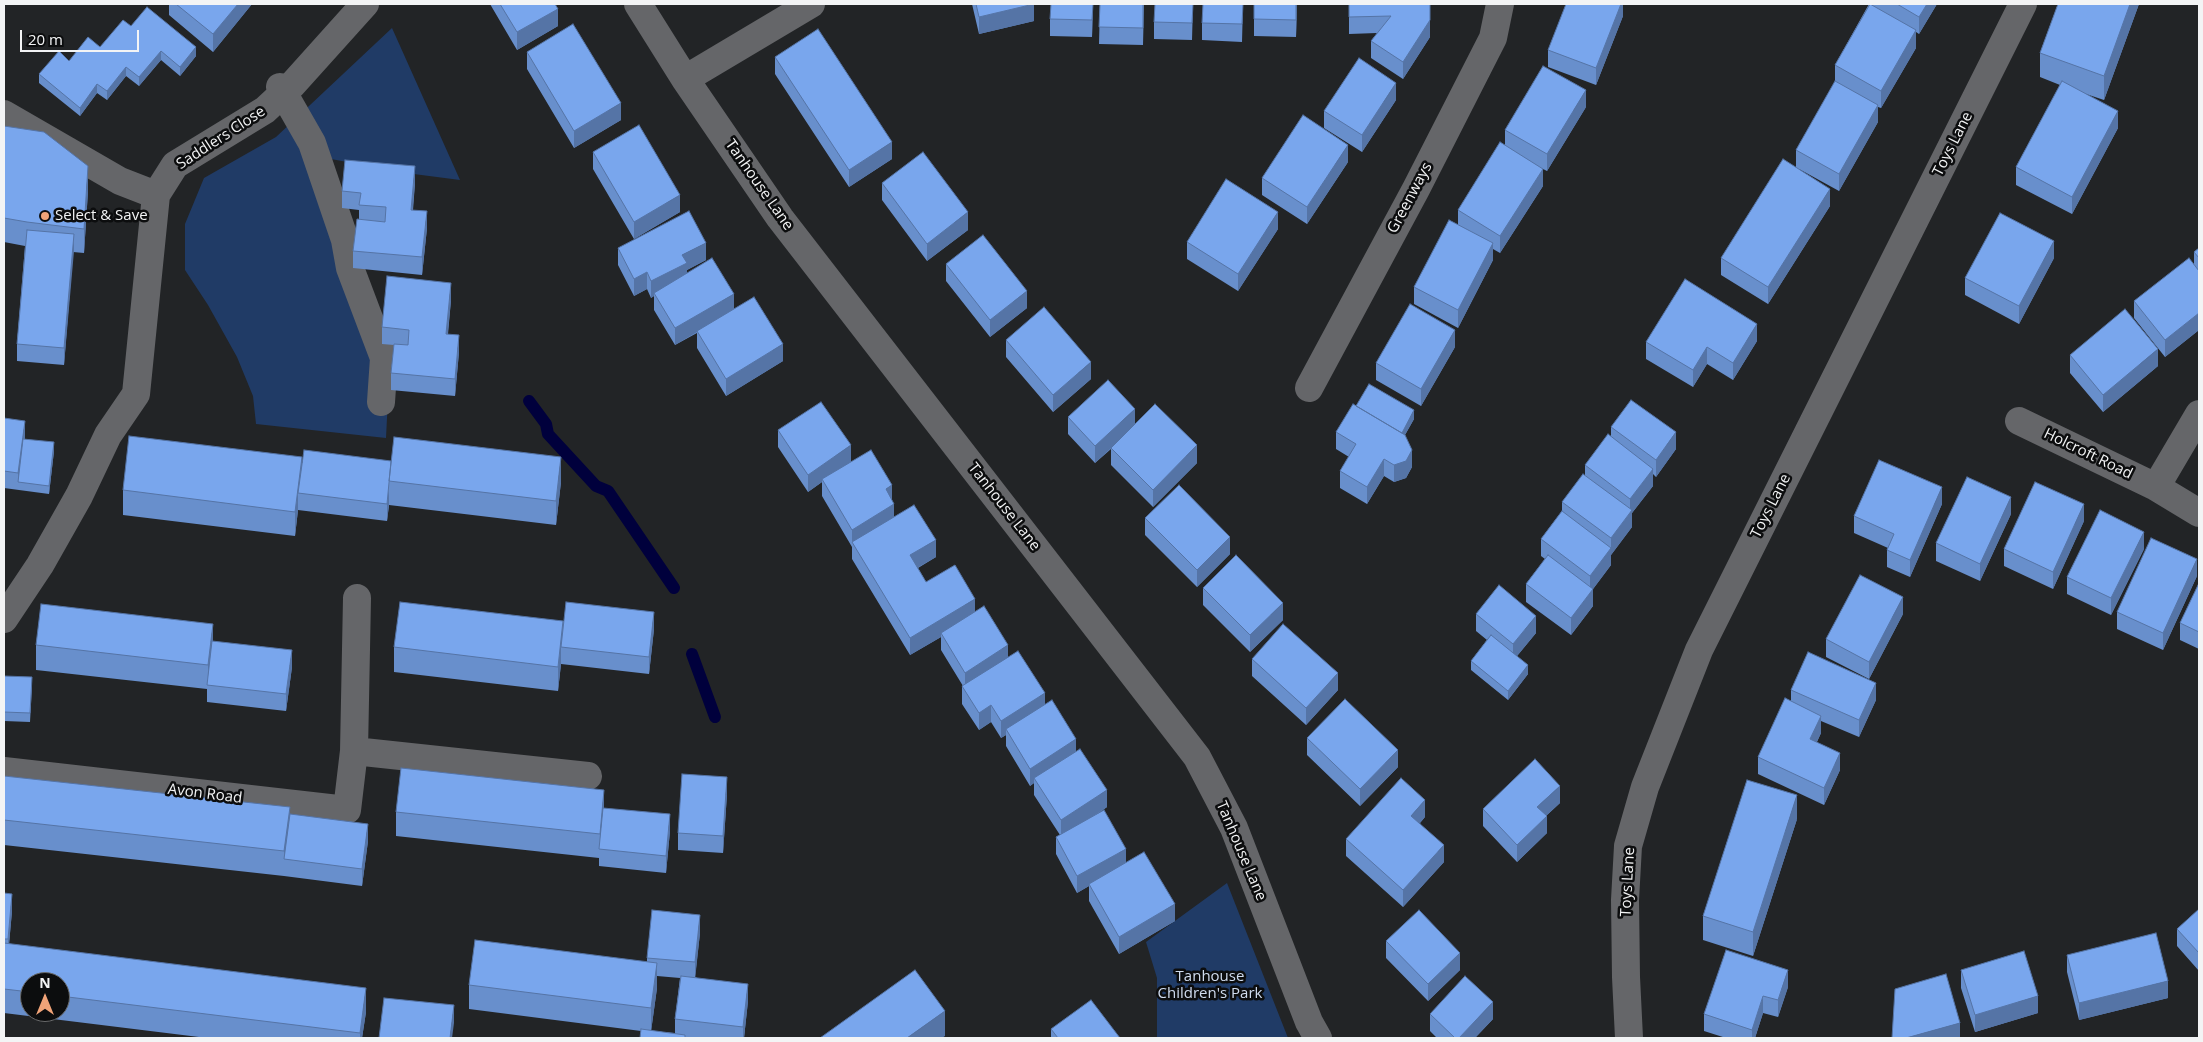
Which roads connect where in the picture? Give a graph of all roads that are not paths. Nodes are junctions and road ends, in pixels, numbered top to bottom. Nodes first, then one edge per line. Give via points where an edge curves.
1 (365, 4) edge
2 (638, 4) edge
3 (811, 4) edge
4 (1500, 4) edge
5 (2023, 4) edge
6 (685, 79) junction
7 (282, 90) junction
8 (4, 114) edge
9 (156, 195) junction
10 (1309, 388) dead end
11 (381, 402) dead end
12 (2199, 414) edge
13 (2019, 421) dead end
14 (2156, 487) junction
15 (2199, 513) edge
16 (358, 598) dead end
17 (4, 619) edge
18 (354, 751) junction
19 (4, 770) edge
20 (588, 776) dead end
21 (1318, 1038) edge
22 (1629, 1038) edge

1 - 7 street, Saddlers Close
2 - 6 street, Tanhouse Lane
3 - 6 street
4 - 10 street, Greenways via 1493,38
5 - 22 street, Toys Lane via 1699,650 1645,787 1628,846 1625,900
6 - 21 street, Tanhouse Lane via 780,218 1197,757 1234,828 1308,1022
7 - 9 street, Saddlers Close via 265,110 176,165
7 - 11 street via 312,143 345,240 350,268 384,358
8 - 9 street via 120,181
9 - 17 street, Saddlers Close via 136,394 108,435 79,496
12 - 14 street
13 - 14 street, Holcroft Road
14 - 15 street, Holcroft Road
16 - 18 street, Avon Road
18 - 19 street, Avon Road via 347,810
18 - 20 street

